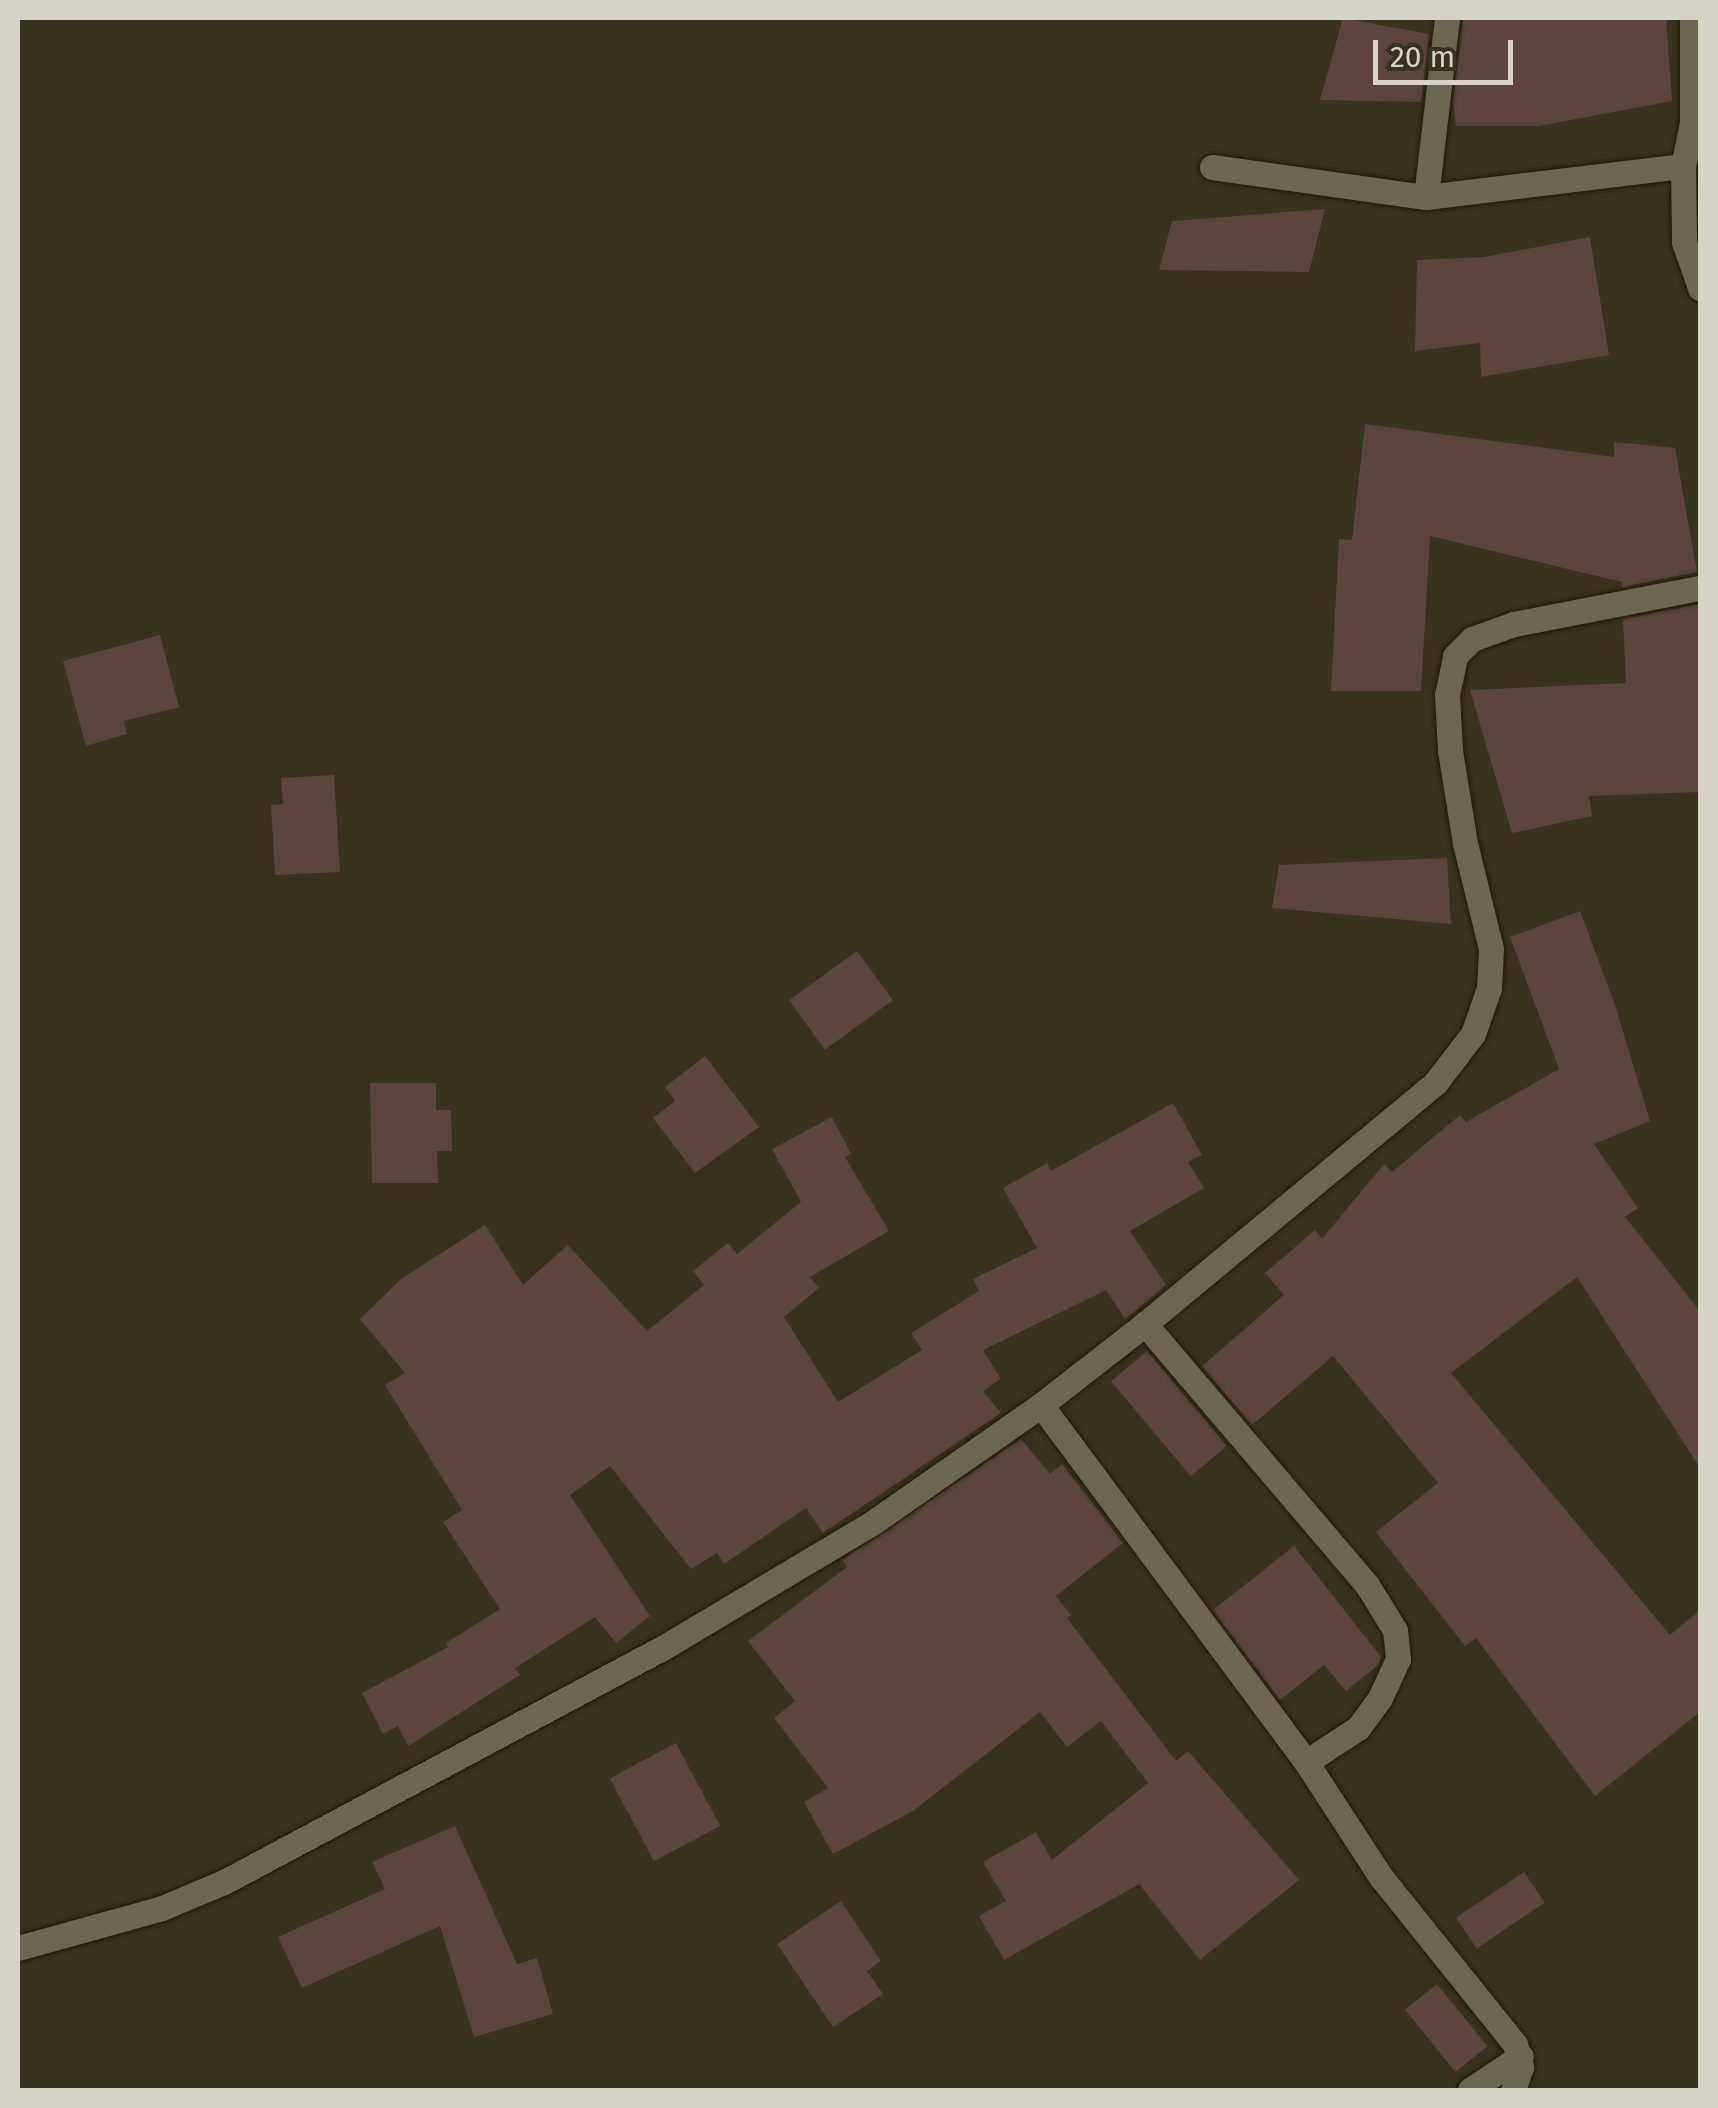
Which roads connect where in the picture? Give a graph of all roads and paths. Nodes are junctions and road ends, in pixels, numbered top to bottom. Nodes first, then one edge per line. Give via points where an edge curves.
1 (1447, 18) edge
2 (1692, 18) edge
3 (1683, 166) junction
4 (1212, 167) dead end
5 (1426, 197) junction
6 (1700, 288) edge
7 (1700, 588) edge
8 (1145, 1324) junction
9 (1041, 1405) junction
10 (1306, 1762) junction
11 (18, 1948) edge
12 (1521, 2056) junction
13 (1470, 2090) edge
14 (1514, 2090) edge

1 - 5 street
2 - 3 street via 1692,123
3 - 5 street
3 - 6 street via 1684,242
4 - 5 street
7 - 8 street via 1514,624 1472,639 1455,656 1447,695 1450,750 1490,949 1489,988 1473,1034 1436,1082
8 - 9 street
8 - 10 street via 1367,1584 1395,1630 1398,1659 1380,1698 1358,1728
9 - 10 street
9 - 11 street via 784,1578 282,1854 162,1908
10 - 12 street via 1381,1878
12 - 13 street
12 - 14 street

